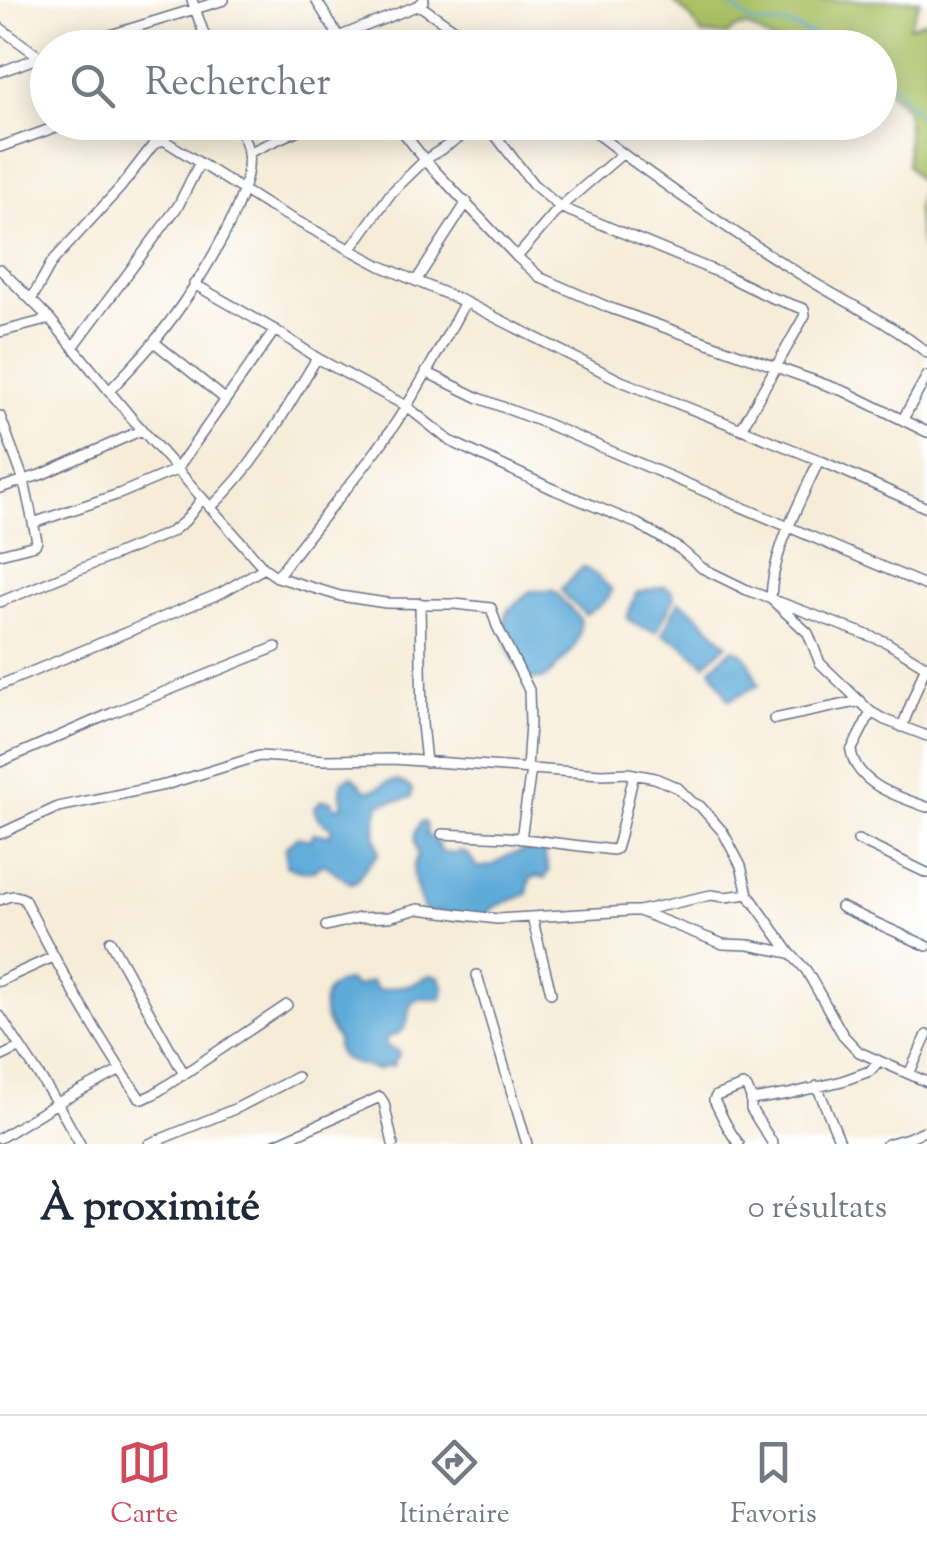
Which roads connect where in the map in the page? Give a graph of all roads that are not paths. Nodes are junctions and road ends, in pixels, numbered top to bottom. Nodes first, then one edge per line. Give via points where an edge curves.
1 (224, 0) edge
2 (316, 0) edge
3 (422, 2) edge
4 (194, 5) edge
5 (0, 28) edge
6 (121, 30) edge
7 (203, 30) edge
8 (335, 30) edge
9 (356, 30) edge
10 (458, 30) edge
11 (30, 47) edge
12 (30, 60) edge
13 (0, 72) edge
14 (30, 136) edge
15 (162, 140) joint
16 (244, 140) edge
17 (275, 140) edge
18 (409, 140) edge
19 (456, 140) edge
20 (498, 140) edge
21 (604, 140) edge
22 (0, 147) edge
23 (248, 152) junction
24 (622, 154) junction
25 (425, 160) junction
26 (200, 164) junction
27 (244, 189) junction
28 (467, 202) junction
29 (560, 207) junction
30 (350, 250) junction
31 (517, 257) junction
32 (0, 269) edge
33 (416, 281) junction
34 (194, 284) junction
35 (31, 300) junction
36 (464, 302) junction
37 (50, 319) junction
38 (276, 330) junction
39 (0, 332) edge
40 (154, 342) junction
41 (74, 346) junction
42 (927, 353) edge
43 (317, 358) junction
44 (775, 366) junction
45 (426, 372) junction
46 (927, 376) edge
47 (110, 390) junction
48 (225, 399) junction
49 (406, 406) junction
50 (0, 416) edge
51 (903, 419) junction
52 (741, 429) junction
53 (142, 430) junction
54 (927, 432) edge
55 (819, 460) junction
56 (176, 470) junction
57 (24, 481) junction
58 (0, 488) edge
59 (202, 499) junction
60 (210, 508) junction
61 (927, 508) edge
62 (33, 524) junction
63 (789, 529) junction
64 (0, 554) edge
65 (264, 568) junction
66 (277, 577) junction
67 (927, 586) edge
68 (771, 599) junction
69 (0, 602) edge
70 (420, 603) junction
71 (276, 647) dead end
72 (926, 665) edge
73 (0, 686) edge
74 (861, 702) junction
75 (871, 712) junction
76 (774, 719) dead end
77 (902, 728) junction
78 (927, 736) edge
79 (0, 762) edge
80 (426, 762) junction
81 (529, 769) junction
82 (634, 774) junction
83 (927, 807) edge
84 (0, 834) edge
85 (442, 834) dead end
86 (522, 839) junction
87 (858, 840) dead end
88 (927, 855) edge
89 (924, 871) edge
90 (748, 894) junction
91 (0, 900) edge
92 (841, 907) dead end
93 (639, 912) junction
94 (532, 917) junction
95 (326, 926) dead end
96 (110, 941) dead end
97 (927, 946) edge
98 (790, 953) junction
99 (53, 957) junction
100 (477, 974) dead end
101 (0, 981) edge
102 (551, 993) dead end
103 (287, 1005) dead end
104 (0, 1016) edge
105 (927, 1036) edge
106 (20, 1048) junction
107 (0, 1057) edge
108 (878, 1062) junction
109 (120, 1070) junction
110 (184, 1074) junction
111 (908, 1074) junction
112 (296, 1077) dead end
113 (927, 1082) edge
114 (817, 1086) junction
115 (750, 1099) junction
116 (56, 1104) junction
117 (924, 1130) dead end
118 (0, 1138) edge
119 (80, 1144) edge
120 (149, 1144) edge
121 (275, 1144) edge
122 (393, 1144) edge
123 (527, 1144) edge
124 (739, 1144) edge
125 (773, 1144) edge
126 (841, 1144) edge
127 (887, 1144) edge

1 - 4 street
2 - 8 street
3 - 9 street
3 - 10 street
4 - 6 street
4 - 7 street
5 - 11 street
12 - 13 street
14 - 22 street
15 - 26 street
15 - 35 street via 52,262
16 - 23 street
17 - 23 street
18 - 25 street
19 - 25 street
20 - 29 street
21 - 24 street
23 - 27 street
24 - 29 street
24 - 42 street
25 - 28 street
25 - 30 street
26 - 27 street
26 - 41 street via 178,206
27 - 30 street
27 - 34 street
28 - 31 street
28 - 33 street
29 - 31 street
29 - 44 street via 804,309
30 - 33 street
31 - 44 street via 575,294
32 - 35 street
33 - 36 street
34 - 38 street
34 - 40 street
35 - 37 street
36 - 45 street
36 - 52 street via 621,382
37 - 39 street
37 - 41 street
38 - 43 street
38 - 48 street
40 - 47 street
40 - 48 street
41 - 47 street
43 - 49 street
43 - 60 street via 238,482
44 - 51 street
44 - 52 street
45 - 49 street
45 - 63 street
46 - 51 street
47 - 53 street
48 - 56 street
49 - 66 street
49 - 68 street via 450,441 638,524 702,568
50 - 57 street
51 - 54 street
52 - 55 street
53 - 56 street
53 - 57 street
55 - 61 street
55 - 63 street
56 - 59 street
56 - 62 street
57 - 58 street
57 - 62 street
59 - 60 street
59 - 69 street via 171,532
60 - 65 street
62 - 64 street via 37,544
63 - 67 street
63 - 68 street
65 - 66 street
65 - 73 street
66 - 70 street via 340,596
68 - 72 street via 886,642
68 - 74 street via 804,629 820,663
70 - 80 street
70 - 81 street via 492,609 529,690
71 - 79 street
72 - 77 street
74 - 75 street
74 - 76 street
75 - 77 street
75 - 83 street via 852,757 877,786
77 - 78 street
80 - 81 street
80 - 84 street via 250,757 165,785 58,807
81 - 82 street
81 - 86 street
82 - 86 street via 616,849
82 - 90 street via 678,788 705,811 735,852
85 - 86 street
87 - 89 street
88 - 89 street
90 - 93 street via 710,895
90 - 98 street
91 - 99 street via 24,898
92 - 97 street
93 - 94 street
93 - 98 street via 723,944
94 - 95 street via 418,910
94 - 102 street
96 - 110 street
98 - 108 street via 842,1036
99 - 101 street
99 - 109 street
100 - 123 street
103 - 110 street
104 - 106 street
105 - 111 street
106 - 107 street
106 - 116 street
108 - 111 street
108 - 114 street via 858,1076
109 - 110 street via 143,1099
109 - 116 street
111 - 113 street
112 - 120 street
114 - 115 street
114 - 126 street
115 - 124 street via 743,1086 715,1097
115 - 125 street
116 - 118 street
116 - 119 street
117 - 127 street
121 - 122 street via 380,1097

